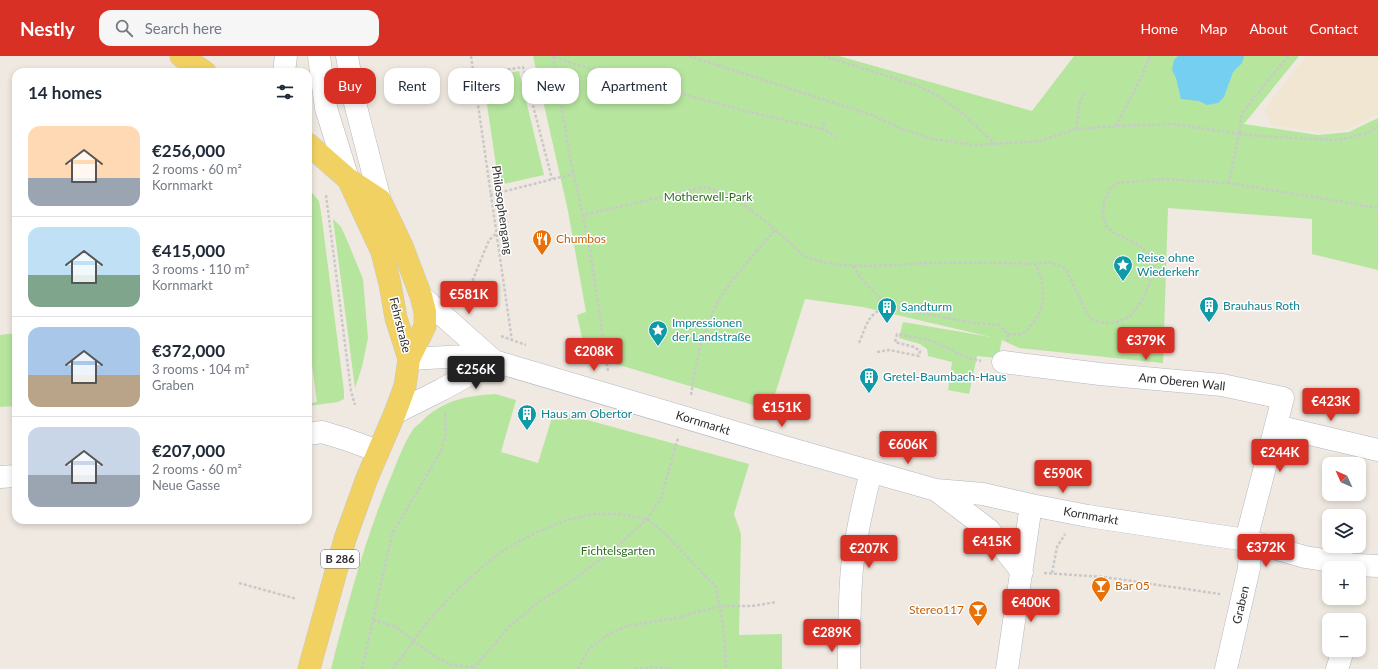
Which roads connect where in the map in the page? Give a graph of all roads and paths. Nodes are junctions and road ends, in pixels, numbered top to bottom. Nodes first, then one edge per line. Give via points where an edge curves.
1 (181, 56) edge
2 (286, 56) edge
3 (320, 56) edge
4 (347, 56) edge
5 (471, 56) edge
6 (689, 56) edge
7 (823, 56) edge
8 (1150, 56) edge
9 (1288, 56) edge
10 (554, 57) edge
11 (199, 68) edge
12 (284, 68) edge
13 (472, 68) edge
14 (514, 69) edge
15 (1085, 93) dead end
16 (477, 104) edge
17 (824, 122) dead end
18 (1116, 126) junction
19 (1378, 126) edge
20 (823, 129) junction
21 (1076, 129) junction
22 (1238, 134) junction
23 (836, 137) dead end
24 (996, 145) junction
25 (312, 148) edge
26 (574, 174) junction
27 (348, 179) junction
28 (552, 179) junction
29 (1229, 183) junction
30 (326, 195) dead end
31 (490, 195) junction
32 (380, 200) junction
33 (1378, 208) edge
34 (583, 215) junction
35 (774, 230) junction
36 (496, 234) junction
37 (1034, 264) junction
38 (852, 265) junction
39 (421, 296) junction
40 (462, 305) dead end
41 (888, 307) junction
42 (1008, 334) junction
43 (500, 335) dead end
44 (512, 340) junction
45 (859, 343) dead end
46 (533, 347) dead end
47 (877, 352) dead end
48 (968, 358) dead end
49 (409, 359) junction
50 (494, 361) junction
51 (1003, 362) joint
52 (517, 367) junction
53 (602, 369) dead end
54 (698, 398) dead end
55 (356, 405) dead end
56 (444, 409) dead end
57 (395, 413) junction
58 (1276, 426) junction
59 (312, 433) edge
60 (678, 438) dead end
61 (1378, 450) edge
62 (378, 451) junction
63 (871, 472) junction
64 (12, 476) edge
65 (0, 478) edge
66 (936, 490) junction
67 (1031, 506) junction
68 (1088, 516) junction
69 (648, 519) junction
70 (1246, 540) junction
71 (1378, 566) edge
72 (1022, 572) junction
73 (239, 583) dead end
74 (1242, 598) junction
75 (297, 599) dead end
76 (777, 602) dead end
77 (720, 606) junction
78 (373, 620) junction
79 (414, 641) junction
80 (1341, 657) edge
81 (474, 668) edge
82 (309, 669) edge
83 (362, 669) edge
84 (393, 669) edge
85 (578, 669) edge
86 (635, 669) edge
87 (672, 669) edge
88 (726, 669) edge
89 (849, 669) edge
90 (1007, 669) edge
91 (1226, 669) edge
92 (1338, 669) edge

1 - 11 main road
2 - 12 street
3 - 27 street, Fehrstraße via 326,108
4 - 32 street, Fehrstraße via 355,104
5 - 13 path, Philosophengang
6 - 24 path via 872,116 933,139 975,146
7 - 24 path via 916,85 942,98
8 - 18 path
9 - 22 path via 1242,113
10 - 20 path via 742,110
10 - 26 path
14 - 28 path via 523,68
15 - 21 path via 1080,101
16 - 31 path, Philosophengang
17 - 20 path
18 - 21 path
18 - 22 path via 1175,124
19 - 22 path via 1368,133 1338,140
20 - 23 path
21 - 24 path via 1040,141
22 - 29 path
25 - 27 main road, B 286
26 - 28 path
26 - 34 path
27 - 32 main road, B 286
27 - 49 main road, Fehrstraße / B 286 via 382,252 396,318
28 - 31 path
29 - 33 path
29 - 37 path via 1162,180 1117,183 1110,189 1104,201 1103,215 1106,226 1114,233 1139,245 1154,262 1154,272 1144,297 1125,319 1104,323 1093,320 1065,268 1049,262
30 - 55 path via 351,391
31 - 36 path, Philosophengang
32 - 39 main road, Fehrstraße / B 286 via 402,246
34 - 35 path via 705,187 716,190 744,206
34 - 53 path via 592,256 608,371
35 - 38 path via 804,256 823,262
35 - 54 path via 722,295 711,315 703,337 690,396
36 - 40 path via 489,240
36 - 44 path, Philosophengang
37 - 38 path
37 - 42 path via 1042,280 1040,313 1022,334
38 - 41 path
39 - 49 main road, Fehrstraße / B 286 via 425,326
39 - 50 street, Kornmarkt
41 - 42 path via 974,323 999,325
41 - 45 path via 872,314
42 - 51 path
43 - 44 path
44 - 46 path
44 - 52 path, Philosophengang
47 - 48 path via 889,350 919,356 920,351 914,347 895,342 897,334 934,342
49 - 50 street, Kornmarkt via 465,356
49 - 57 main road, B 286 via 405,386
50 - 52 street, Kornmarkt
50 - 57 street
51 - 58 street, Am Oberen Wall via 1222,385 1283,398
52 - 63 street, Kornmarkt
56 - 78 path via 445,442 392,534
57 - 62 main road, B 286
58 - 61 street
58 - 70 street, Am Oberen Wall
59 - 62 street via 322,432
60 - 69 path via 661,498
62 - 82 main road, B 286 via 345,539
63 - 66 street, Kornmarkt
63 - 89 street via 858,526 853,561
64 - 65 street
66 - 67 street, Kornmarkt via 982,494
66 - 72 street, Kornmarkt via 989,530
67 - 68 street, Kornmarkt
67 - 72 street
68 - 70 street, Kornmarkt
68 - 74 path via 1086,529 1075,528 1064,534 1057,547 1052,573
69 - 77 path via 716,587
69 - 79 path via 619,514 593,514 564,521 535,533 504,550 472,575 429,620
69 - 81 path via 611,552 538,602 508,628
70 - 71 street, Kornmarkt via 1305,557
70 - 74 street, Graben via 1250,551 1249,568
72 - 90 street
73 - 75 path
74 - 91 street, Graben
76 - 77 path via 752,606
77 - 85 path via 676,618 627,626 607,635 589,648
77 - 88 path
78 - 79 path via 394,626
78 - 83 path
79 - 81 path via 434,656 452,665
79 - 84 path
80 - 92 street
86 - 87 path

